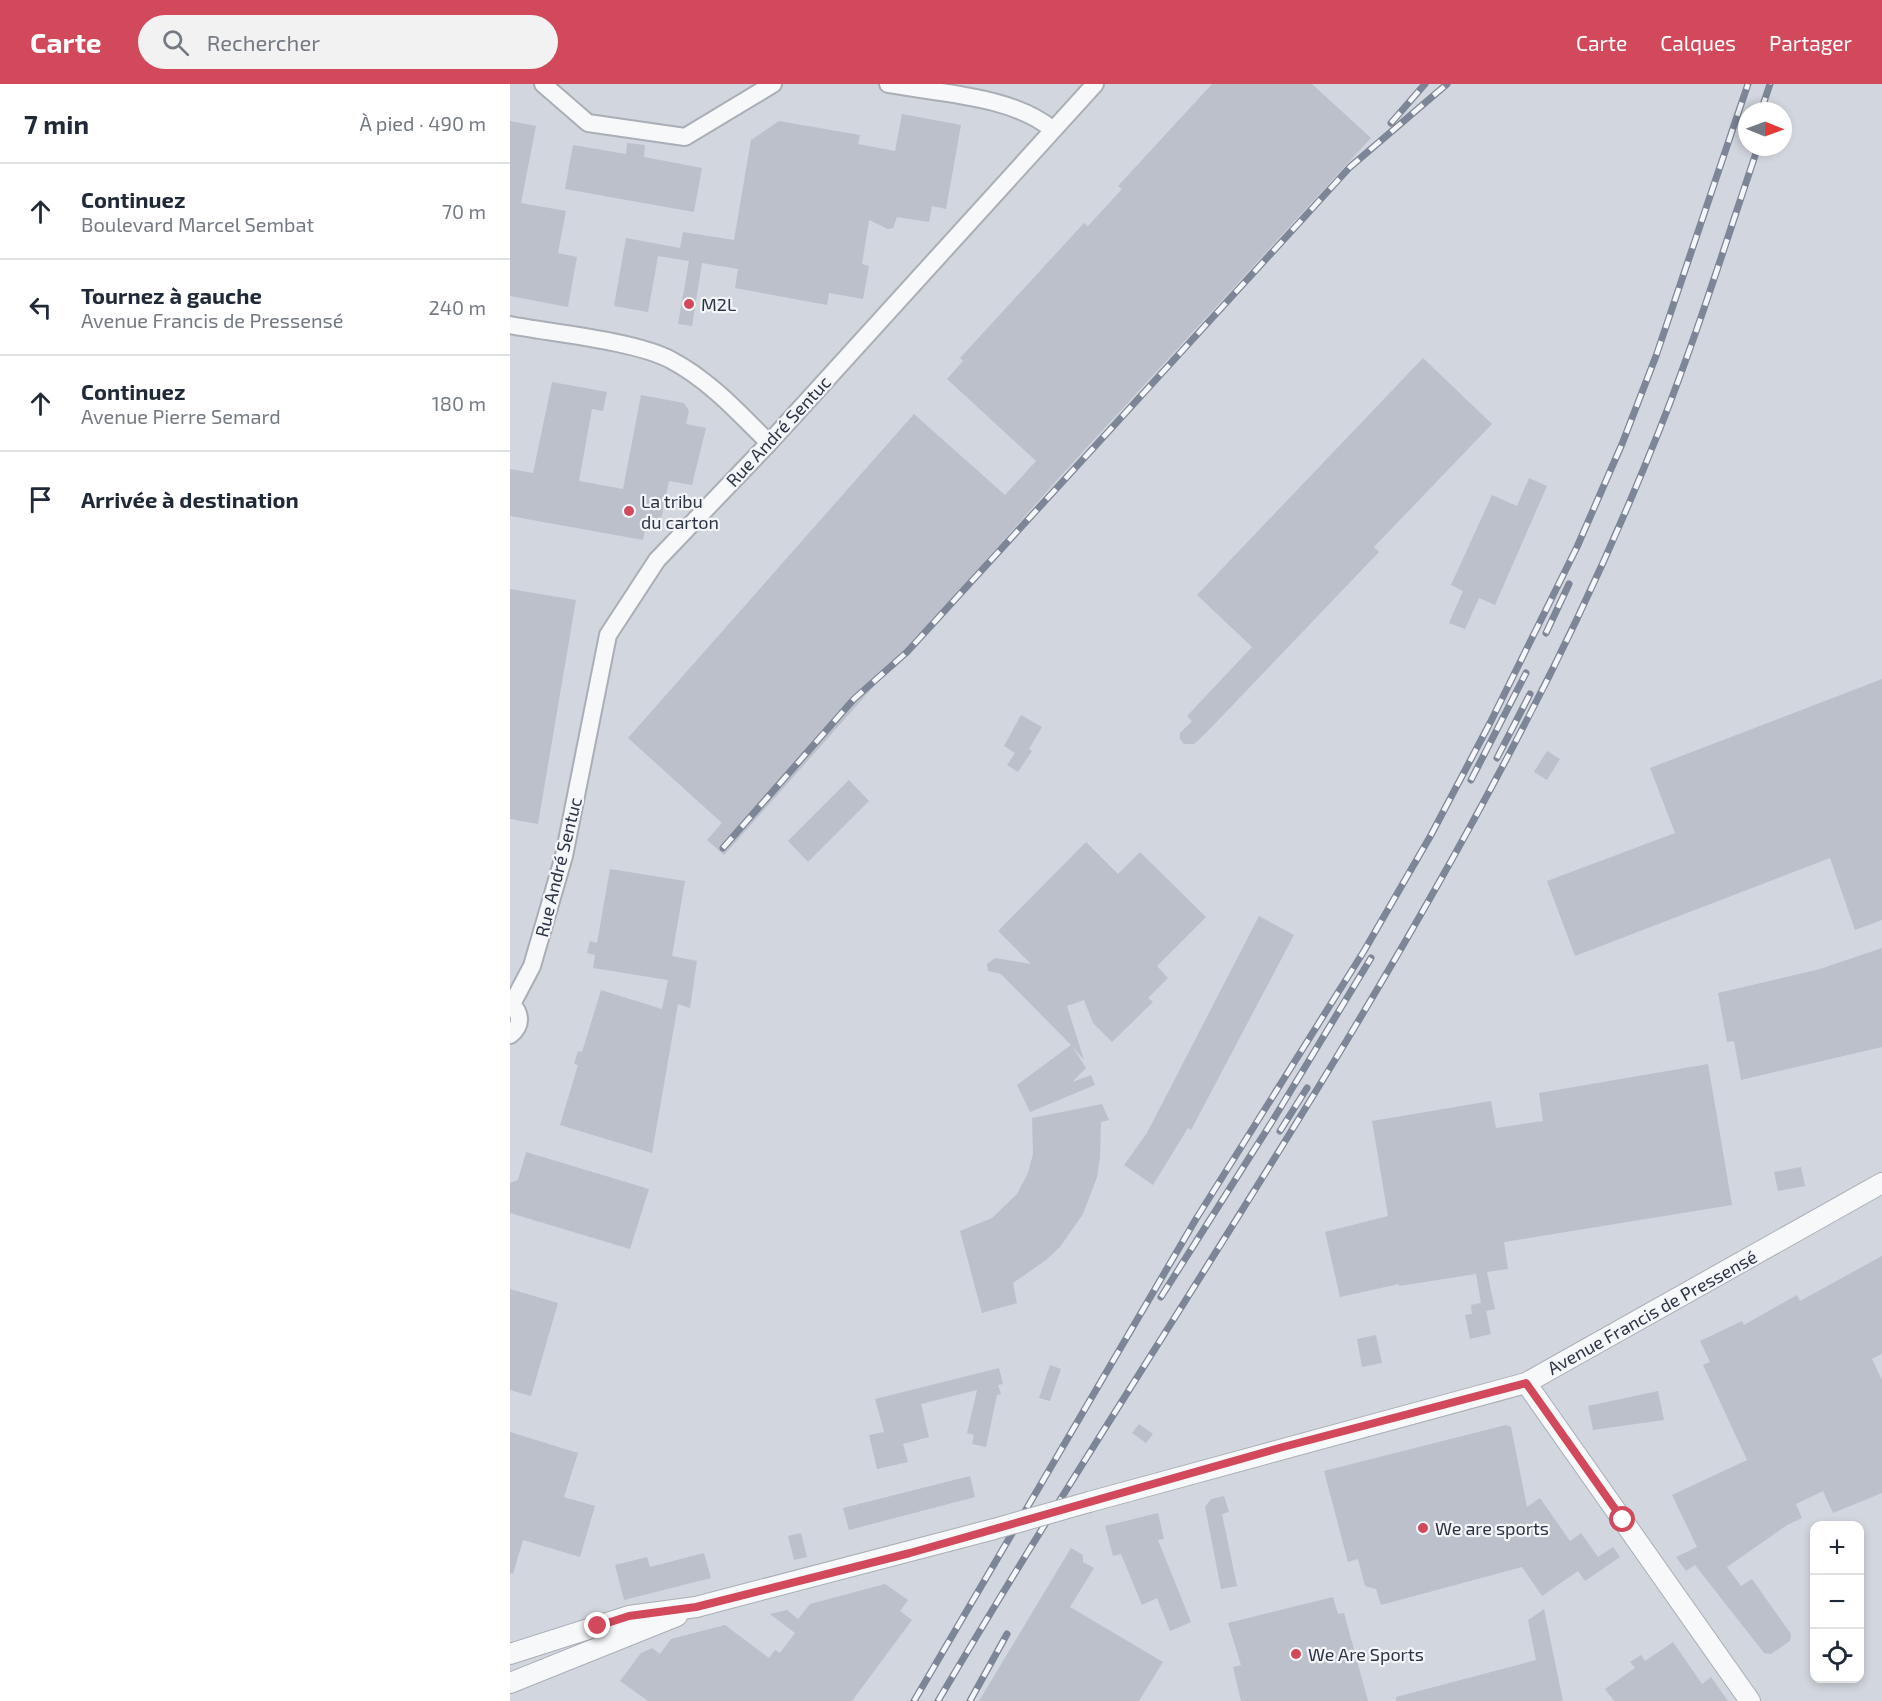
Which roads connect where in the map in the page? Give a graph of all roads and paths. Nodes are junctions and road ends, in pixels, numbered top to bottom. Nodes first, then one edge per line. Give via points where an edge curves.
1 (543, 84) edge
2 (773, 84) edge
3 (888, 84) edge
4 (1095, 84) edge
5 (1053, 130) junction
6 (510, 325) edge
7 (769, 443) junction
8 (511, 1004) edge
9 (510, 1035) edge
10 (1882, 1183) edge
11 (1526, 1383) junction
12 (696, 1607) junction
13 (510, 1654) edge
14 (510, 1683) edge
15 (1750, 1701) edge

1 - 2 street via 588,123 684,137
3 - 5 street via 1007,107 1032,116
4 - 5 street, Rue André Sentuc
5 - 7 street, Rue André Sentuc
6 - 7 street via 670,359 699,378
7 - 8 street, Rue André Sentuc via 657,560 608,635 564,856 532,966
8 - 9 street, Rue André Sentuc via 519,1020
10 - 11 street, Avenue Francis de Pressensé
11 - 12 street, Avenue Francis de Pressensé, bridge via 910,1553
11 - 15 street
12 - 13 street via 629,1616
12 - 14 street

